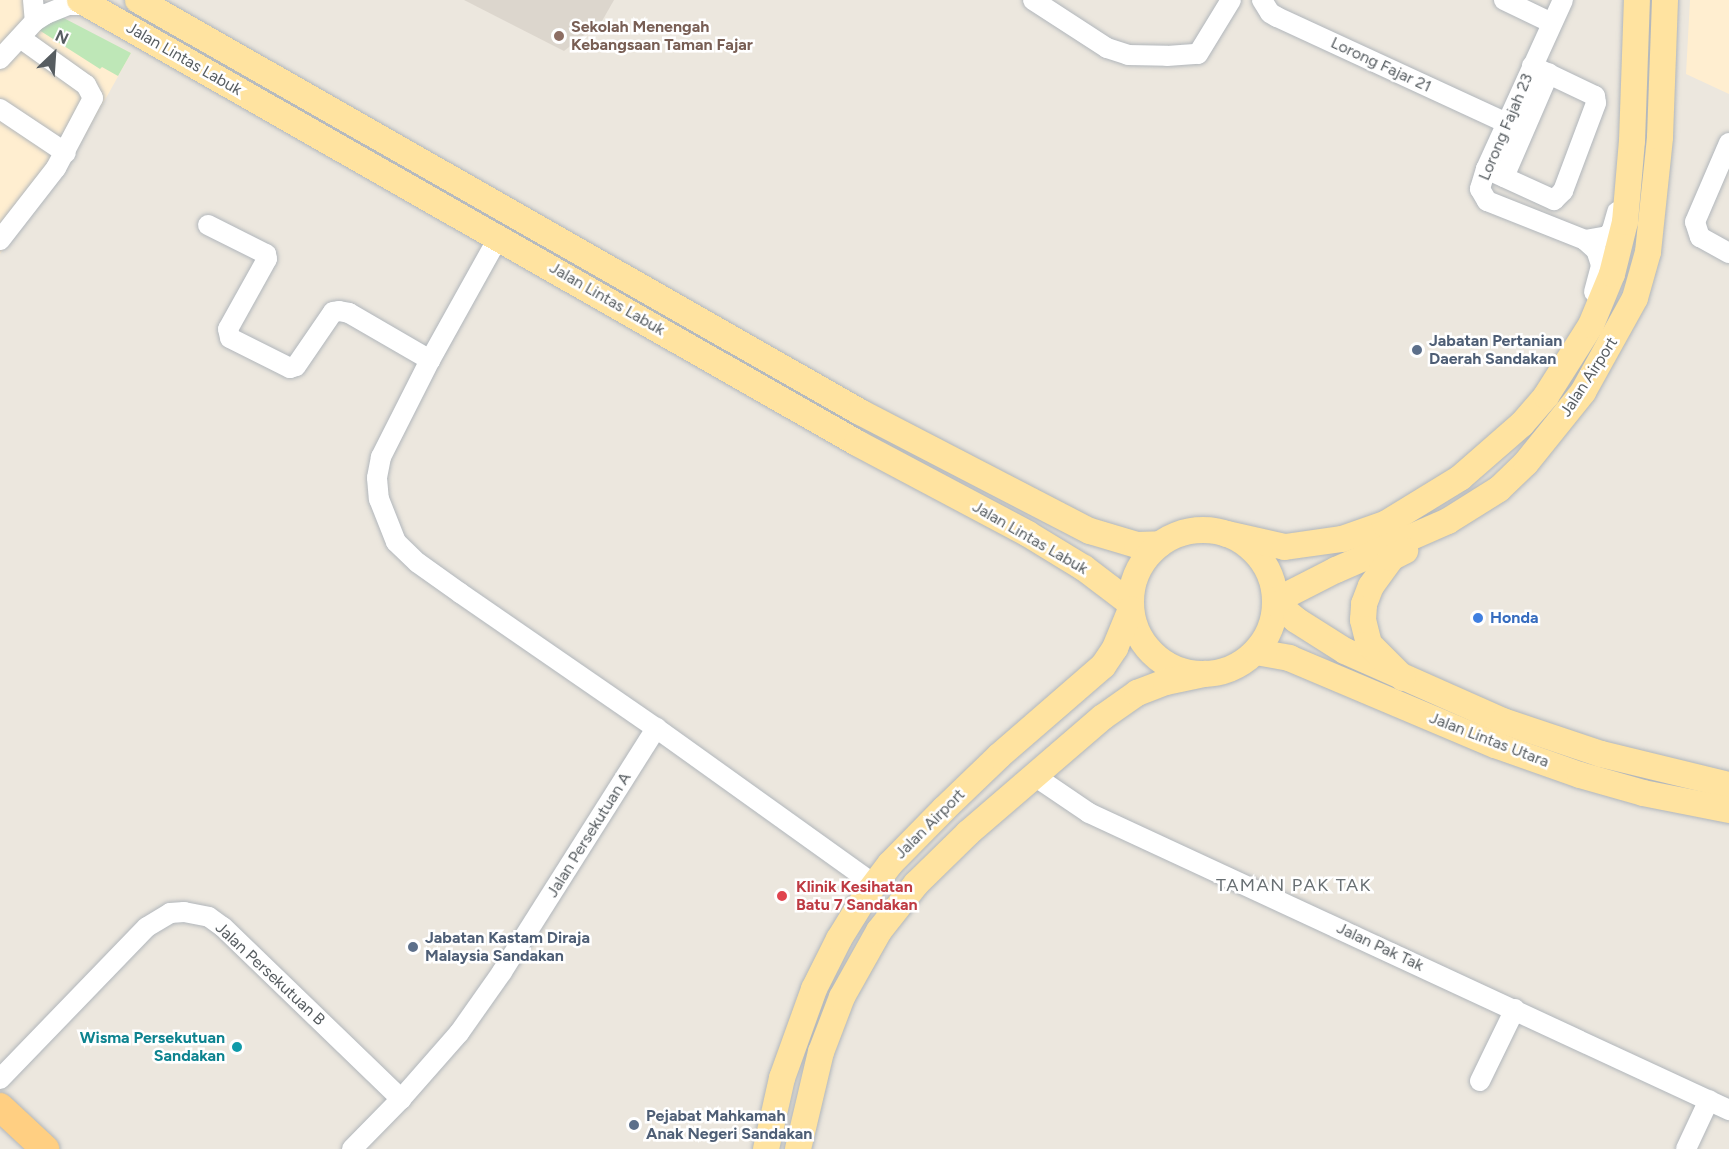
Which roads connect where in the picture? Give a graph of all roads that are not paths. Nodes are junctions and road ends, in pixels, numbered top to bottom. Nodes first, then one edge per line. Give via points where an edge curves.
1 (33, 0) edge
2 (138, 0) edge
3 (1033, 0) edge
4 (1231, 0) edge
5 (1262, 0) edge
6 (1504, 0) edge
7 (1563, 0) edge
8 (1637, 0) edge
9 (1665, 0) edge
10 (86, 3) edge
11 (35, 21) junction
12 (1552, 23) junction
13 (20, 38) junction
14 (0, 59) edge
15 (1540, 70) junction
16 (1633, 75) junction
17 (0, 109) edge
18 (1506, 123) junction
19 (1729, 143) edge
20 (66, 153) junction
21 (1495, 173) junction
22 (208, 225) dead end
23 (498, 238) junction
24 (0, 240) edge
25 (1585, 240) junction
26 (1729, 253) edge
27 (1635, 298) junction
28 (430, 360) junction
29 (1489, 454) junction
30 (1227, 534) junction
31 (1160, 544) junction
32 (1277, 602) junction
33 (1131, 606) junction
34 (1256, 652) junction
35 (1205, 674) junction
36 (1403, 678) junction
37 (656, 728) junction
38 (1036, 777) junction
39 (1729, 785) edge
40 (1729, 810) edge
41 (874, 884) junction
42 (1515, 1009) junction
43 (0, 1079) edge
44 (1480, 1081) dead end
45 (401, 1099) junction
46 (1709, 1100) junction
47 (0, 1107) edge
48 (1729, 1110) edge
49 (0, 1118) edge
50 (33, 1149) edge
51 (45, 1149) edge
52 (352, 1149) edge
53 (766, 1149) edge
54 (798, 1149) edge
55 (1686, 1149) edge

1 - 11 street
2 - 31 main road, Jalan Lintas Labuk via 860,412 1090,531 1137,545
3 - 4 street via 1076,29 1128,55 1198,54
5 - 18 street, Lorong Fajar 21 via 1269,13
6 - 12 street
7 - 12 street, Lorong Fajah 23
8 - 16 main road, Jalan Airport
9 - 27 main road, Jalan Airport via 1656,189 1648,252
10 - 11 street via 56,8
10 - 23 main road, Jalan Lintas Labuk
11 - 13 street
12 - 15 street, Lorong Fajah 23
13 - 14 street
13 - 20 street via 92,93 91,103
15 - 18 street, Lorong Fajah 23
15 - 21 street
15 - 21 street via 1595,96 1596,104 1563,191 1554,200
16 - 25 street via 1617,218 1608,236
16 - 29 main road, Jalan Airport via 1630,182 1612,274 1577,352 1522,424
17 - 20 street
18 - 21 street, Lorong Fajah 23
19 - 26 street via 1697,213 1695,230 1707,243
20 - 24 street
21 - 25 street, Lorong Fajah 23 via 1480,189 1487,201
22 - 28 street via 266,254 267,259 228,329 230,338 290,368 296,366 333,312 339,311
23 - 28 street
23 - 33 main road, Jalan Lintas Labuk via 857,443 1028,534 1084,568
25 - 29 street via 1596,250 1601,265 1591,300 1535,399
27 - 32 main road, Jalan Airport via 1582,392 1526,463 1499,489 1448,521 1336,570
27 - 36 main road via 1611,361 1587,405 1559,444 1488,510 1391,558 1371,586 1364,604 1364,633 1369,644
28 - 37 street via 388,441 377,477 379,499 396,542 460,593
29 - 30 main road, Jalan Airport via 1460,478 1393,519 1342,539 1286,547
30 - 31 main road via 1204,530 1181,533
30 - 32 main road via 1246,544 1261,559
31 - 33 main road via 1145,559 1135,578
32 - 34 main road via 1267,637
32 - 36 main road, Jalan Lintas Utara via 1317,634
33 - 35 main road via 1136,630 1147,648 1183,671
33 - 41 main road, Jalan Airport via 1115,648 1103,666 983,771
34 - 35 main road via 1233,668
34 - 40 main road, Jalan Lintas Utara via 1289,658 1496,745 1580,775 1643,793
35 - 38 main road, Jalan Airport via 1137,693 1103,717
36 - 39 main road, Jalan Lintas Utara via 1565,743
37 - 41 street
37 - 45 street, Jalan Persekutuan A via 502,972 459,1033
38 - 42 street, Jalan Pak Tak via 1089,813
38 - 54 main road, Jalan Airport via 933,865 879,931 833,1019 812,1084
41 - 53 main road, Jalan Airport via 839,939 814,989 782,1078
42 - 44 street
42 - 46 street, Jalan Pak Tak
43 - 45 street, Jalan Persekutuan B via 147,927 170,913 184,912 209,917 223,927
45 - 52 street, Jalan Persekutuan A
46 - 48 street, Jalan Pak Tak
46 - 55 street
47 - 51 highway
49 - 50 highway

